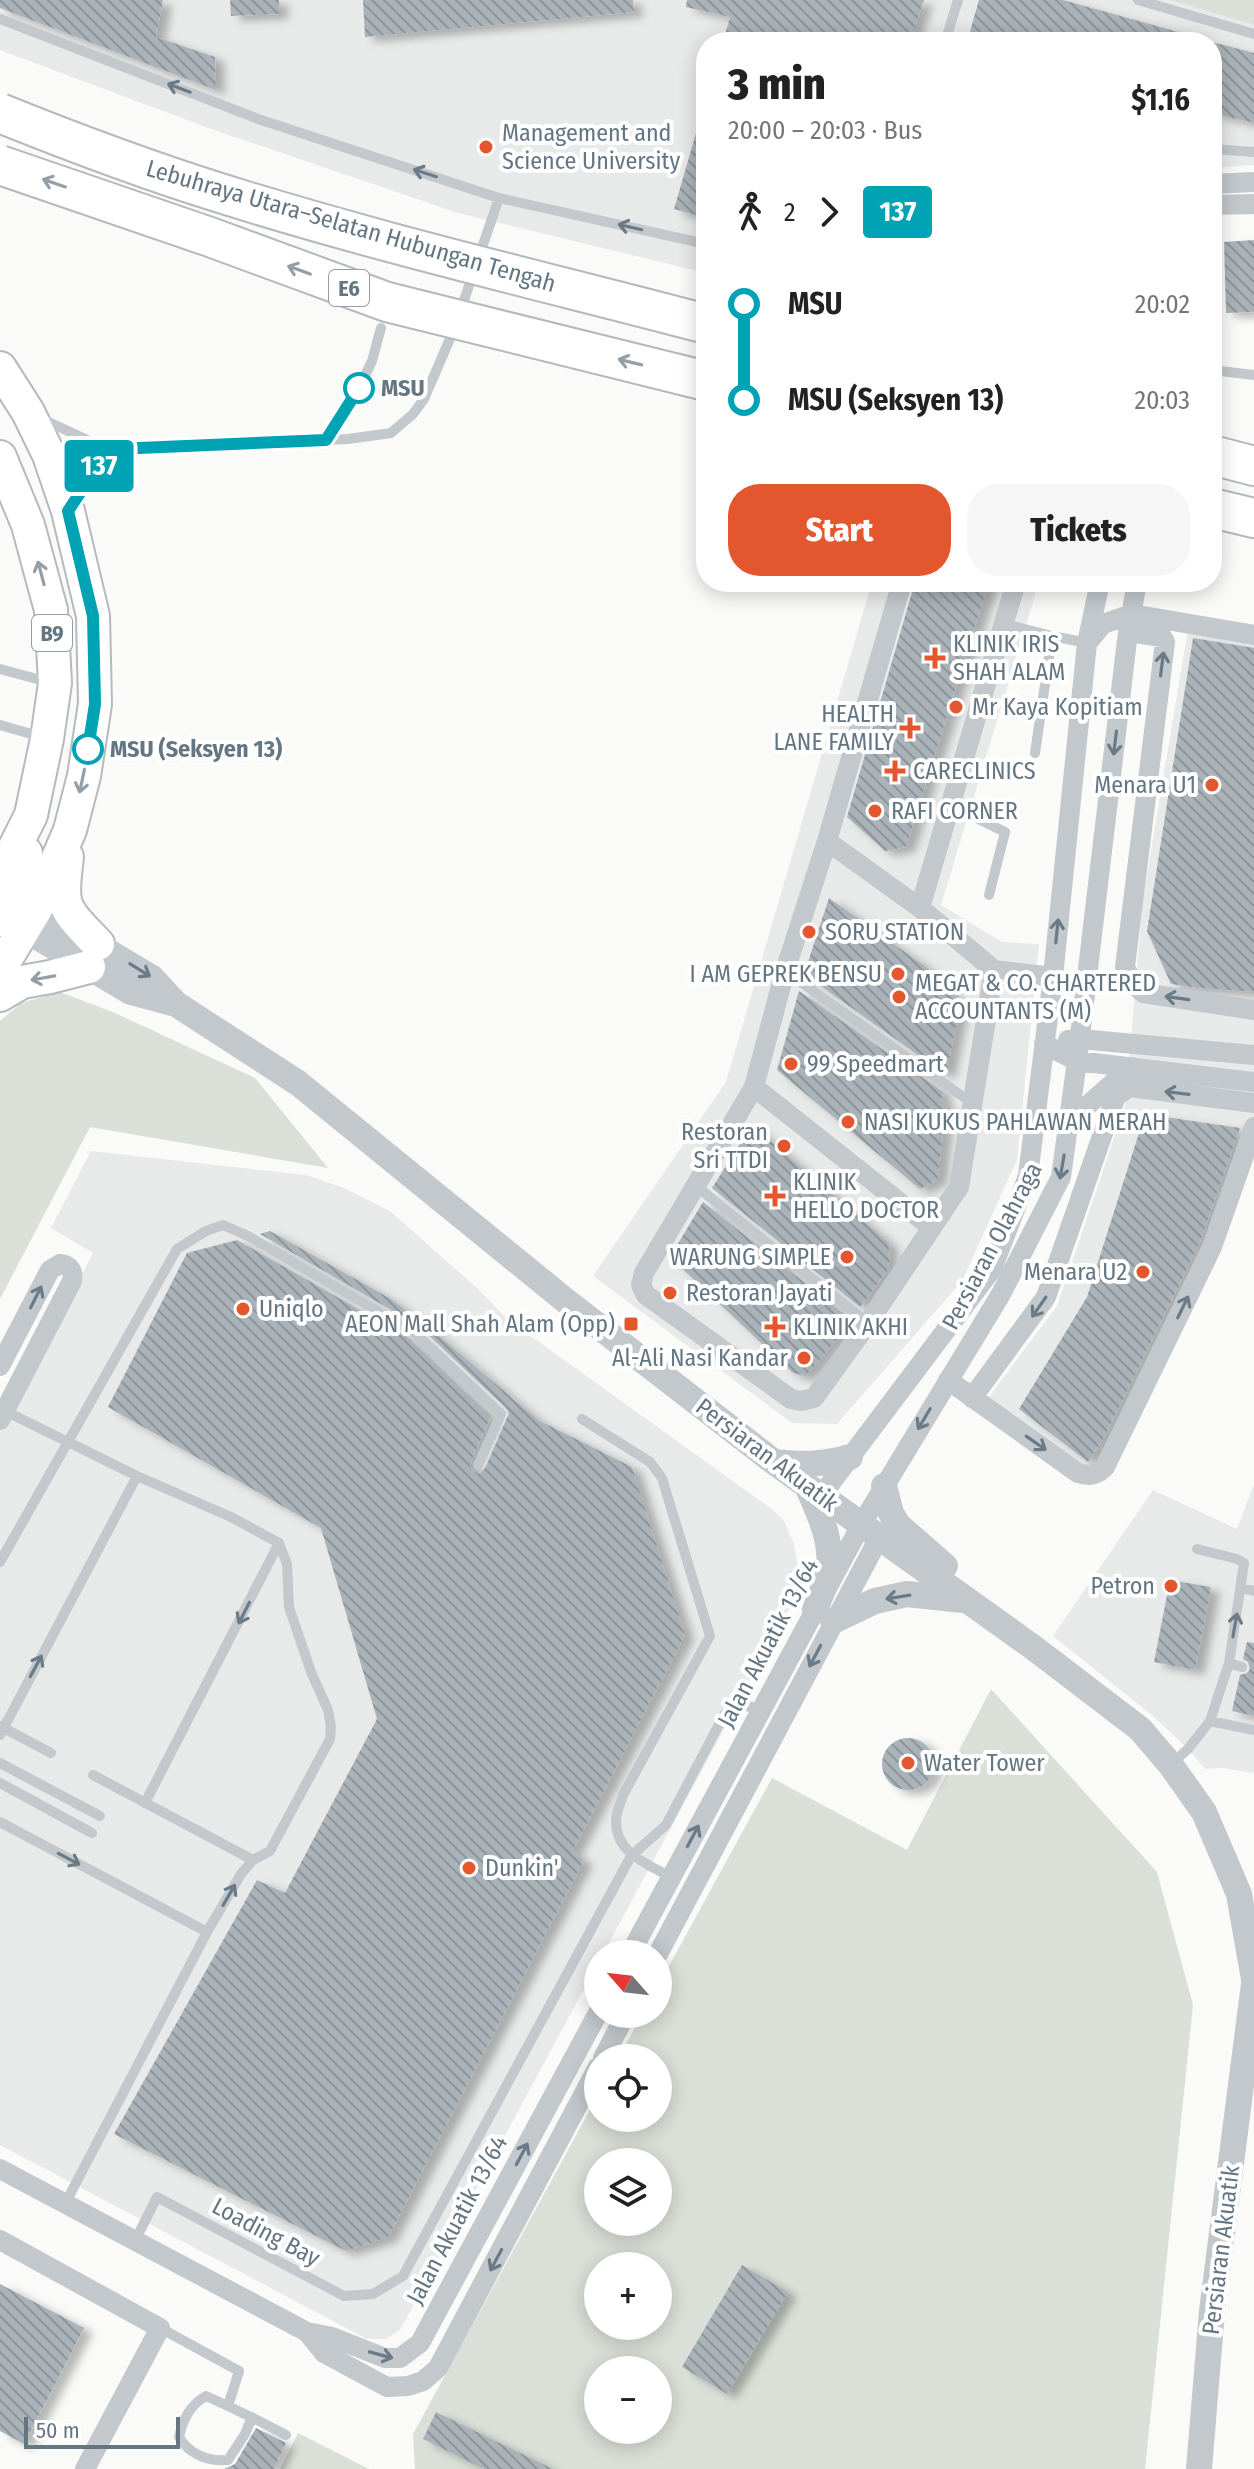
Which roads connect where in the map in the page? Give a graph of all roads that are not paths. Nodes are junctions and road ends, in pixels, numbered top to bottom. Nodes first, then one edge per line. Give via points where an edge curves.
1 (958, 0) edge
2 (1138, 0) edge
3 (0, 19) edge
4 (948, 32) edge
5 (1254, 34) edge
6 (0, 113) edge
7 (1222, 150) edge
8 (1254, 152) edge
9 (0, 165) edge
10 (1254, 182) edge
11 (1222, 184) edge
12 (499, 198) junction
13 (1254, 204) edge
14 (1222, 205) edge
15 (696, 242) edge
16 (696, 321) edge
17 (381, 328) dead end
18 (0, 368) edge
19 (1222, 371) edge
20 (1254, 375) edge
21 (696, 379) edge
22 (28, 412) junction
23 (326, 440) junction
24 (116, 449) junction
25 (0, 457) edge
26 (1222, 458) edge
27 (1254, 466) edge
28 (1222, 510) edge
29 (68, 511) junction
30 (1254, 518) edge
31 (899, 592) edge
32 (1013, 592) edge
33 (1098, 592) edge
34 (1135, 592) edge
35 (1130, 623) junction
36 (1004, 624) junction
37 (1254, 635) edge
38 (1052, 636) junction
39 (1087, 643) junction
40 (0, 669) edge
41 (55, 683) junction
42 (0, 725) edge
43 (47, 739) junction
44 (1035, 753) dead end
45 (950, 805) junction
46 (31, 815) junction
47 (70, 830) junction
48 (827, 841) junction
49 (0, 877) edge
50 (989, 895) dead end
51 (920, 908) junction
52 (17, 917) edge
53 (94, 955) junction
54 (0, 969) edge
55 (994, 970) junction
56 (785, 971) junction
57 (1053, 977) junction
58 (0, 995) edge
59 (1254, 1010) edge
60 (1080, 1039) junction
61 (1044, 1044) junction
62 (1254, 1055) edge
63 (1077, 1061) junction
64 (1132, 1067) junction
65 (1254, 1082) edge
66 (754, 1087) junction
67 (1254, 1103) edge
68 (974, 1104) junction
69 (1068, 1126) junction
70 (1254, 1127) edge
71 (696, 1186) junction
72 (932, 1228) junction
73 (868, 1323) junction
74 (0, 1366) edge
75 (948, 1380) junction
76 (972, 1398) junction
77 (2, 1413) edge
78 (582, 1419) dead end
79 (850, 1457) junction
80 (774, 1462) junction
81 (478, 1465) dead end
82 (137, 1476) junction
83 (884, 1486) junction
84 (814, 1491) junction
85 (870, 1531) junction
86 (279, 1543) junction
87 (1197, 1549) dead end
88 (0, 1562) edge
89 (1241, 1588) junction
90 (1254, 1591) edge
91 (961, 1596) junction
92 (824, 1616) junction
93 (1229, 1663) junction
94 (1242, 1667) dead end
95 (762, 1709) junction
96 (1210, 1721) junction
97 (1, 1730) edge
98 (1254, 1730) edge
99 (51, 1753) dead end
100 (0, 1763) edge
101 (1170, 1764) junction
102 (93, 1775) dead end
103 (0, 1783) edge
104 (145, 1803) junction
105 (100, 1816) dead end
106 (0, 1822) edge
107 (92, 1833) dead end
108 (631, 1856) junction
109 (253, 1860) junction
110 (671, 1877) junction
111 (207, 1932) junction
112 (637, 1940) edge
113 (665, 1940) edge
114 (1254, 1981) edge
115 (590, 2028) edge
116 (584, 2093) edge
117 (0, 2169) edge
118 (65, 2204) junction
119 (0, 2240) edge
120 (135, 2241) junction
121 (160, 2328) junction
122 (307, 2332) junction
123 (228, 2406) junction
124 (252, 2417) junction
125 (286, 2435) dead end
126 (85, 2469) edge
127 (1199, 2469) edge

1 - 4 lane
2 - 5 lane
12 -> 3 lane via 258,119
6 - 16 highway, Lebuhraya Utara–Selatan Hubungan Tengah / E6, bridge via 219,193
7 - 8 lane
21 -> 9 highway, Lebuhraya Utara–Selatan Hubungan Tengah / E6, bridge via 387,302
10 - 11 street
15 -> 12 lane
12 - 23 lane via 424,399 391,433
13 - 14 street
17 - 23 lane via 359,388
18 - 22 main road, B9
19 - 20 lane
22 - 24 lane
22 - 29 main road, B9
23 - 24 lane
24 - 29 lane
41 -> 25 main road, B9 via 51,610 28,525
26 - 27 highway
28 - 30 highway
29 -> 47 main road, B9 via 93,616 95,704
31 - 48 street
32 - 36 street
33 - 39 street, Persiaran Olahraga
34 - 35 street, Persiaran Olahraga
35 - 37 street
35 - 39 street via 1103,624
59 -> 35 street via 1143,993 1125,967 1165,642
35 -> 60 street, Persiaran Olahraga
36 - 38 lane
36 - 45 street
38 - 39 lane
38 - 44 lane
57 -> 39 street, Persiaran Olahraga
40 - 41 lane
41 - 43 main road, B9
42 - 43 lane
43 - 46 main road, B9
45 - 50 lane via 1005,832
45 - 51 street
46 - 49 main road, B9
46 - 52 main road
47 - 52 main road, B9
47 - 53 main road via 62,893
48 - 51 street
48 - 56 street
51 - 55 street
52 - 53 street, Persiaran Akuatik
52 - 54 main road, B9
53 -> 58 main road
53 - 80 street, Persiaran Akuatik via 152,978 176,1004 298,1083
55 - 57 street
55 - 68 street
56 - 66 street
56 - 68 lane
57 - 61 street, Persiaran Olahraga
60 - 61 street
60 - 62 street
60 - 63 street, Persiaran Olahraga
61 - 63 street
61 - 79 street, Persiaran Olahraga via 1028,1176 992,1269
63 - 64 street
63 - 69 street, Persiaran Olahraga
64 - 65 street
64 - 69 street
66 - 71 street
66 - 72 street
67 -> 76 street via 1130,1087 1116,1096 1046,1297
68 - 72 street via 959,1187
69 -> 75 street, Persiaran Olahraga via 1061,1177 1001,1294
76 -> 70 street via 1078,1473 1096,1475 1105,1467 1212,1247
71 - 73 lane
71 - 73 street via 644,1273 641,1285 646,1295 801,1401 814,1398
72 - 73 street
74 -> 77 street via 50,1270 68,1266 72,1281
75 - 76 street
75 -> 83 street, Persiaran Olahraga
77 - 82 lane
78 - 108 lane via 650,1462 662,1478 710,1636 623,1795 616,1820 620,1841
79 - 80 street via 803,1465
79 - 84 street, Persiaran Olahraga
80 - 84 street, Persiaran Akuatik
81 - 88 lane, bridge via 501,1414 425,1342 223,1225 177,1249
82 - 86 lane
97 -> 82 lane
83 - 85 street, Persiaran Olahraga
83 - 91 street via 898,1525 948,1569
84 - 85 street, Persiaran Akuatik
84 - 92 street via 829,1547
85 - 91 street, Persiaran Akuatik
85 - 92 street, Jalan Akuatik 13/64
86 -> 104 lane
86 - 109 lane via 287,1564 289,1607 331,1727 330,1739 270,1851
87 - 89 lane via 1244,1563
89 - 90 lane
93 -> 89 lane
91 -> 92 street via 907,1594
91 - 101 street, Persiaran Akuatik via 1140,1729
92 - 95 street, Jalan Akuatik 13/64
92 -> 113 street, Jalan Akuatik 13/64
93 - 94 lane
93 - 96 lane
95 - 108 lane via 735,1704 725,1713 666,1825
110 -> 95 street, Jalan Akuatik 13/64
96 - 98 lane
96 - 101 lane
97 - 99 lane
100 - 105 lane
101 - 114 street, Persiaran Akuatik via 1204,1812 1239,1894
102 - 104 lane
103 - 107 lane
104 - 109 lane
106 -> 111 lane
108 - 110 lane
108 - 120 lane, Loading Bay via 403,2276 373,2294 344,2296 157,2197
111 -> 109 lane
110 - 112 street, Jalan Akuatik 13/64
111 - 118 lane
114 - 127 street, Persiaran Akuatik via 1212,2311
122 -> 115 street, Jalan Akuatik 13/64 via 385,2358 400,2358 420,2343
116 -> 122 street, Jalan Akuatik 13/64 via 438,2368 423,2381 387,2387 324,2353
117 - 118 street, Jalan Akuatik 13/64
118 - 120 street, Jalan Akuatik 13/64
119 - 121 street
120 - 122 street, Jalan Akuatik 13/64
121 - 123 lane via 239,2371
121 - 126 street
123 - 124 lane
123 - 124 lane via 206,2396 195,2402 179,2437 185,2447 201,2457 228,2460
124 - 125 lane

